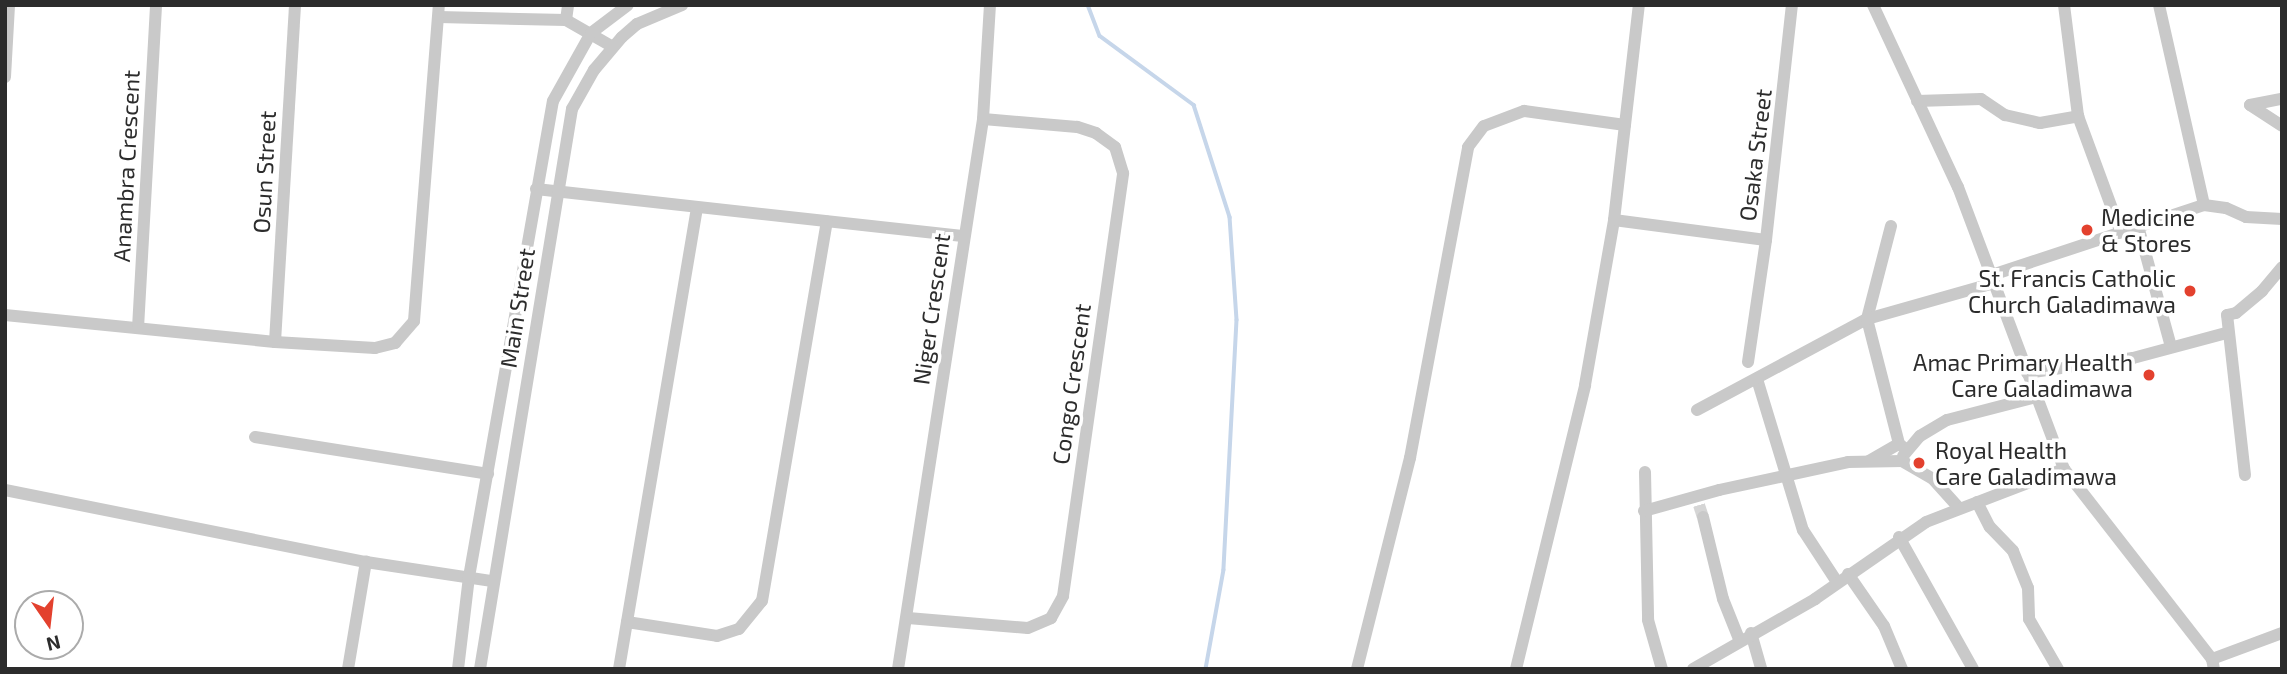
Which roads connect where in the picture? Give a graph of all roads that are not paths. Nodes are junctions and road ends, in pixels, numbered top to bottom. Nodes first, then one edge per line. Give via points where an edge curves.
1 (9, 5) edge
2 (156, 5) edge
3 (295, 5) edge
4 (568, 5) edge
5 (628, 5) edge
6 (682, 5) edge
7 (990, 5) edge
8 (1639, 5) edge
9 (1792, 5) edge
10 (1873, 5) edge
11 (2064, 5) edge
12 (2159, 5) edge
13 (439, 11) edge
14 (566, 20) junction
15 (591, 33) junction
16 (613, 47) junction
17 (5, 77) edge
18 (2282, 99) edge
19 (1917, 100) junction
20 (2078, 116) junction
21 (983, 119) junction
22 (1625, 125) junction
23 (2282, 127) edge
24 (536, 189) junction
25 (556, 193) junction
26 (2204, 205) junction
27 (696, 209) junction
28 (1614, 220) junction
29 (2281, 221) edge
30 (827, 222) junction
31 (1891, 226) dead end
32 (2138, 226) junction
33 (2120, 230) junction
34 (962, 236) junction
35 (1766, 240) junction
36 (2282, 267) edge
37 (1993, 279) junction
38 (5, 315) edge
39 (1867, 319) junction
40 (138, 328) junction
41 (2227, 333) junction
42 (275, 342) junction
43 (2171, 346) junction
44 (1748, 362) dead end
45 (2027, 373) junction
46 (1757, 379) junction
47 (2036, 397) junction
48 (1697, 410) dead end
49 (255, 437) dead end
50 (1902, 451) junction
51 (2064, 469) junction
52 (1645, 472) dead end
53 (488, 474) junction
54 (2245, 475) dead end
55 (1785, 477) junction
56 (5, 490) edge
57 (1977, 502) junction
58 (1700, 506) junction
59 (1959, 508) junction
60 (1644, 511) junction
61 (1899, 537) junction
62 (366, 562) junction
63 (1848, 574) junction
64 (469, 576) junction
65 (491, 581) junction
66 (1837, 582) junction
67 (908, 618) junction
68 (626, 622) junction
69 (2282, 633) edge
70 (1745, 636) junction
71 (2213, 664) edge
72 (348, 669) edge
73 (458, 669) edge
74 (480, 669) edge
75 (619, 669) edge
76 (898, 669) edge
77 (1357, 669) edge
78 (1516, 669) edge
79 (1662, 669) edge
80 (1693, 669) edge
81 (1761, 669) edge
82 (1902, 669) edge
83 (1973, 669) edge
84 (2057, 669) edge

1 - 17 street
2 - 40 street, Anambra Crescent
3 - 42 street, Osun Street
4 - 14 street
5 - 15 street, Main Street
6 - 16 street, Main Street via 637,24
7 - 21 street, Niger Crescent
8 - 22 street
9 - 35 street, Osaka Street
10 - 19 street
11 - 20 street
12 - 26 street
13 - 14 street
13 - 42 street via 414,321 395,342 375,348
14 - 15 street
15 - 16 street
15 - 24 street, Main Street via 553,101
16 - 25 street, Main Street via 572,109
18 - 23 street via 2250,105
19 - 20 street via 1981,99 2005,115 2040,123
19 - 37 street via 1958,187
20 - 33 street
21 - 34 street, Niger Crescent
21 - 67 street, Congo Crescent via 1077,127 1097,133 1115,147 1122,173 1063,596 1051,618 1028,628
22 - 28 street
22 - 77 street via 1524,111 1484,126 1468,148 1410,458
24 - 25 street
24 - 53 street, Main Street
25 - 27 street
25 - 65 street, Main Street
26 - 29 street
26 - 32 street
27 - 30 street
27 - 68 street
28 - 35 street, Osaka Street
28 - 78 street via 1585,385
30 - 34 street
30 - 68 street via 762,601 739,629 718,636
31 - 39 street
32 - 33 street
32 - 43 street
33 - 37 street
34 - 67 street, Niger Crescent
35 - 44 street
36 - 41 street via 2262,291 2227,315
37 - 39 street
37 - 45 street
38 - 40 street
39 - 46 street
39 - 50 street
40 - 42 street
41 - 43 street
41 - 54 street
43 - 45 street via 2133,358
45 - 47 street
46 - 48 street
46 - 55 street
47 - 50 street via 1947,420
47 - 51 street
49 - 53 street
50 - 55 street
50 - 59 street
51 - 57 street
51 - 71 street
52 - 60 street
53 - 64 street, Main Street
55 - 58 street
55 - 66 street via 1803,530
56 - 62 street
57 - 59 street
57 - 84 street via 1990,527 2013,551 2028,588 2029,619
58 - 60 street
58 - 70 street via 1723,599
59 - 61 street
60 - 79 street via 1650,542 1648,620
61 - 63 street
61 - 83 street
62 - 64 street
62 - 72 street
63 - 66 street
63 - 82 street via 1884,626
64 - 65 street
64 - 73 street, Main Street
65 - 74 street, Main Street
66 - 70 street
67 - 76 street, Niger Crescent
68 - 75 street
69 - 71 street
70 - 80 street
70 - 81 street

